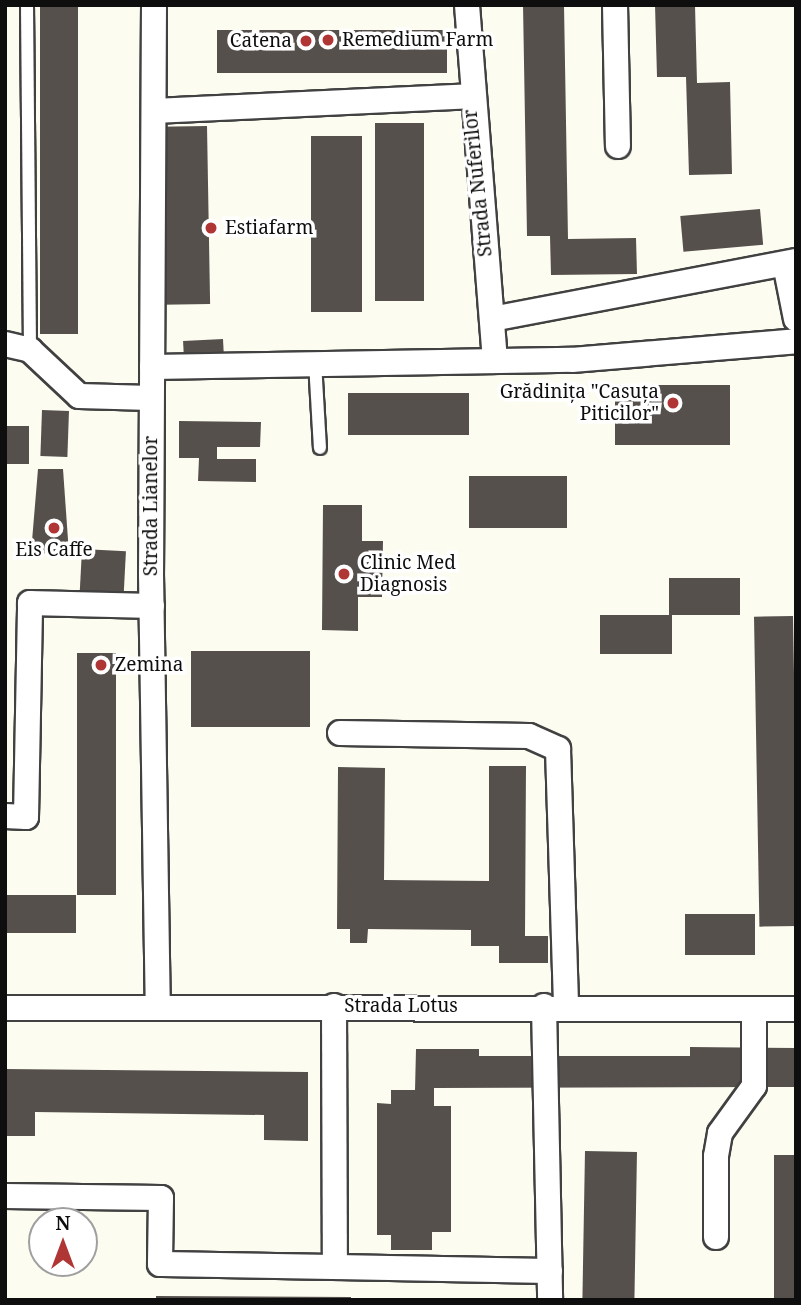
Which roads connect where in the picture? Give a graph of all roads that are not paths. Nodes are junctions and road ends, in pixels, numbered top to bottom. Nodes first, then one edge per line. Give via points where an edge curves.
1 (27, 5) edge
2 (154, 5) edge
3 (467, 5) edge
4 (615, 5) edge
5 (469, 96) junction
6 (155, 111) junction
7 (618, 146) dead end
8 (790, 262) edge
9 (492, 319) junction
10 (796, 319) edge
11 (796, 341) edge
12 (5, 344) edge
13 (30, 350) junction
14 (495, 361) junction
15 (315, 362) junction
16 (152, 366) junction
17 (151, 398) junction
18 (320, 448) dead end
19 (152, 606) junction
20 (340, 733) dead end
21 (5, 816) edge
22 (159, 1006) junction
23 (334, 1006) junction
24 (555, 1006) junction
25 (5, 1008) edge
26 (754, 1009) junction
27 (796, 1010) edge
28 (5, 1196) edge
29 (716, 1237) dead end
30 (335, 1266) junction
31 (550, 1271) junction
32 (551, 1300) edge

1 - 13 lane
2 - 6 street, Strada Lianelor
3 - 5 street, Strada Nuferilor
4 - 7 street
5 - 6 street
5 - 9 street, Strada Nuferilor
6 - 16 street, Strada Lianelor
8 - 9 street
8 - 10 street
9 - 14 street, Strada Nuferilor
11 - 14 street
12 - 13 street
13 - 17 street via 79,396
14 - 15 street
15 - 16 street
15 - 18 lane
16 - 17 street, Strada Lianelor
17 - 19 street, Strada Lianelor
19 - 21 street via 30,603 26,817
19 - 22 street, Strada Lianelor
20 - 24 street via 529,736 558,749
22 - 23 street, Strada Lotus
22 - 25 street, Strada Lotus
23 - 24 street, Strada Lotus
23 - 30 street
24 - 26 street, Strada Lotus
24 - 31 street
26 - 27 street, Strada Lotus
26 - 29 street via 754,1086 720,1133 716,1156
28 - 30 street via 161,1198 160,1264
30 - 31 street
31 - 32 street

